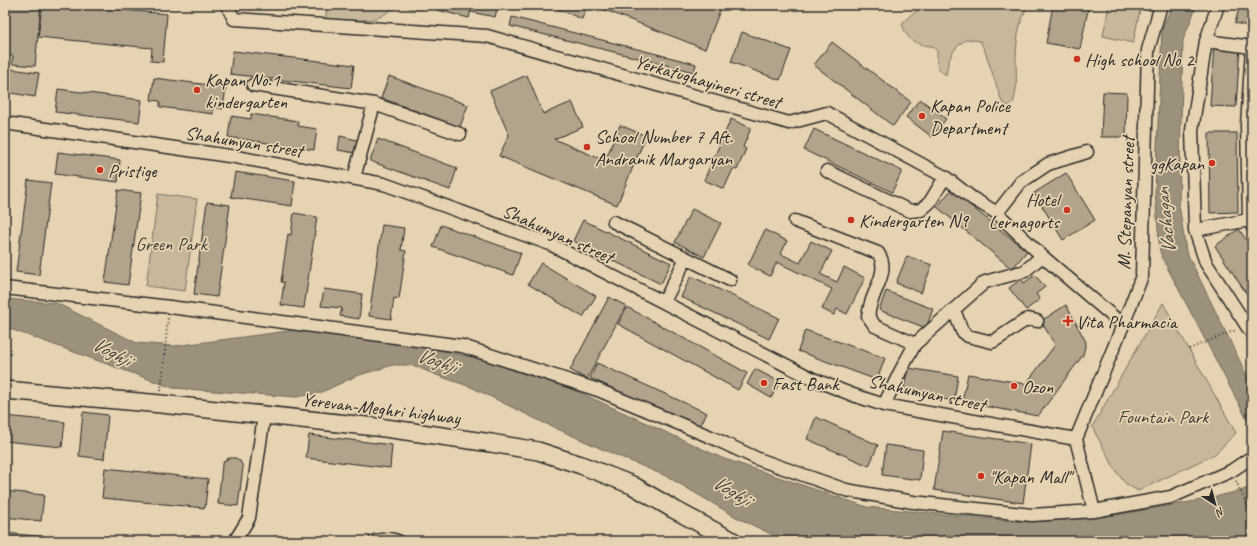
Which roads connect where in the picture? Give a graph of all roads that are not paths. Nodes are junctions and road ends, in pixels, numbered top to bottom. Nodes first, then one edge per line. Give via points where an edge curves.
1 (226, 5) edge
2 (1161, 5) edge
3 (1218, 5) edge
4 (1206, 41) junction
5 (1252, 48) edge
6 (252, 85) dead end
7 (374, 104) junction
8 (5, 123) edge
9 (460, 134) dead end
10 (1087, 152) dead end
11 (827, 171) dead end
12 (945, 177) junction
13 (354, 178) junction
14 (998, 213) junction
15 (795, 221) dead end
16 (614, 222) dead end
17 (1250, 223) edge
18 (1195, 230) junction
19 (1042, 256) junction
20 (686, 258) junction
21 (730, 280) dead end
22 (5, 288) edge
23 (664, 302) junction
24 (954, 310) junction
25 (1037, 321) dead end
26 (1123, 325) junction
27 (1249, 326) edge
28 (916, 344) junction
29 (5, 390) edge
30 (884, 405) junction
31 (264, 416) junction
32 (1076, 439) junction
33 (1252, 457) edge
34 (1094, 511) junction
35 (235, 541) edge
36 (375, 541) edge
37 (398, 541) edge
38 (733, 541) edge

1 - 12 street, Yerkatughayineri street via 234,19 487,36 789,123 827,113
2 - 26 street, M. Stepanyan street via 1148,50 1142,276
3 - 4 street
4 - 5 street
4 - 18 street via 1192,130
5 - 17 street via 1247,125
6 - 7 street
7 - 9 street
7 - 13 street
8 - 13 street, Shahumyan street via 236,157
10 - 14 street via 1048,164 1021,182
11 - 12 street via 910,211 921,210 930,202
12 - 14 street, Yerkatughayineri street via 972,198
13 - 23 street, Shahumyan street via 384,184 550,244
14 - 19 street, Yerkatughayineri street
15 - 28 street via 878,253 883,259 883,270 868,316 875,326
16 - 20 street
17 - 18 street
18 - 27 street via 1206,263
19 - 24 street via 1025,270 985,282
19 - 26 street, Yerkatughayineri street
20 - 21 street
20 - 23 street
22 - 34 street via 170,306 462,346 598,390 758,459 846,490 913,502 1032,515
23 - 30 street, Shahumyan street via 813,379
24 - 25 street via 962,331 968,336 992,342 1028,319
24 - 28 street
26 - 32 street, M. Stepanyan street
28 - 30 street
29 - 31 highway, Yerevan-Meghri highway
30 - 32 street, Shahumyan street
31 - 35 street via 249,518
31 - 38 highway, Yerevan-Meghri highway via 385,428 538,451 632,485
32 - 34 street
33 - 34 street via 1231,471 1171,497
36 - 37 street

